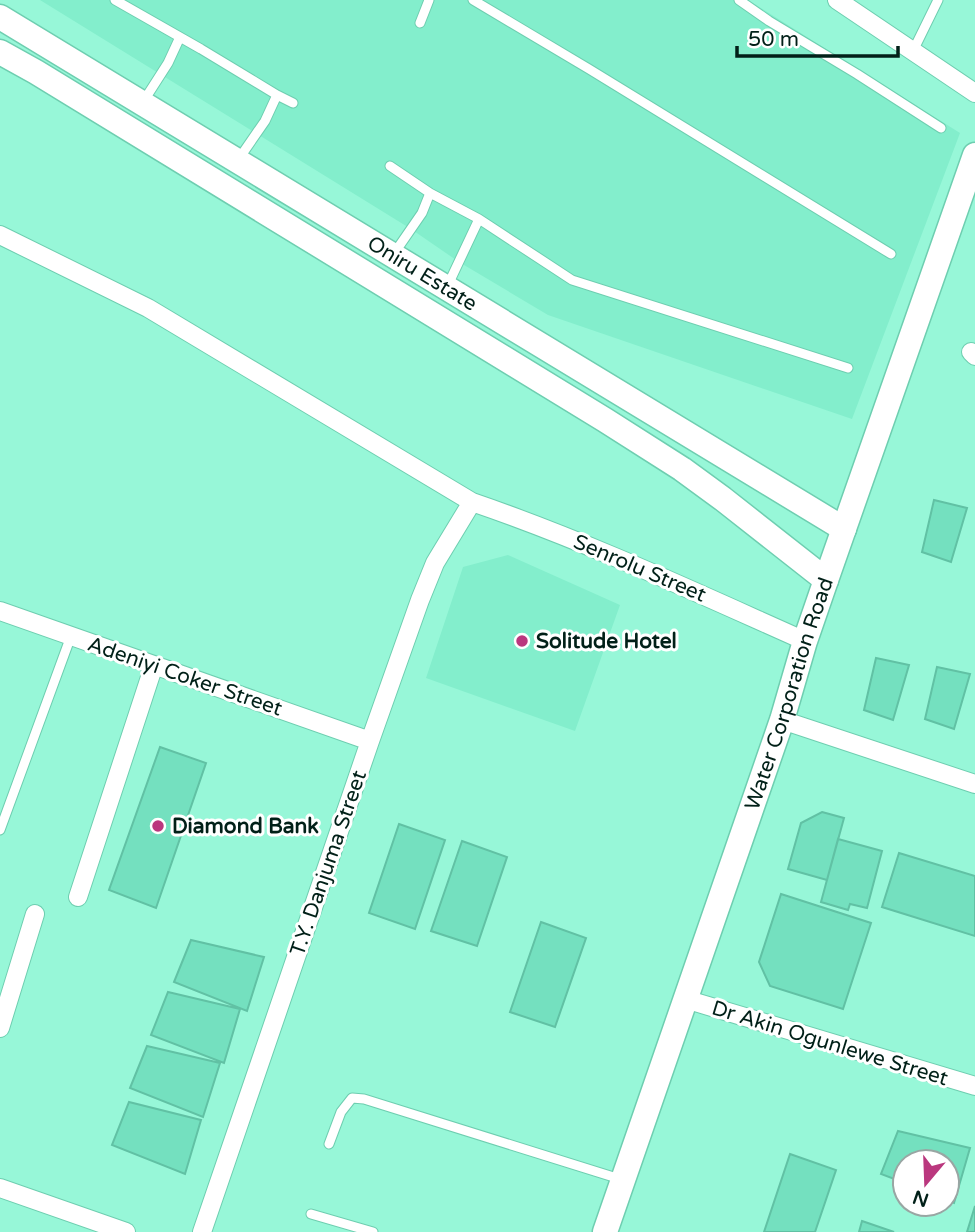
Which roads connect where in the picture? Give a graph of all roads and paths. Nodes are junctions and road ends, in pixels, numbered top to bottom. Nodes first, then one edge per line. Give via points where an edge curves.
1 (115, 0) edge
2 (429, 0) edge
3 (473, 0) edge
4 (739, 0) edge
5 (837, 0) edge
6 (938, 0) edge
7 (0, 17) edge
8 (420, 23) dead end
9 (180, 37) junction
10 (913, 51) junction
11 (0, 52) edge
12 (975, 93) edge
13 (277, 95) junction
14 (142, 103) junction
15 (293, 103) dead end
16 (941, 128) dead end
17 (975, 155) edge
18 (237, 161) junction
19 (390, 166) dead end
20 (430, 193) junction
21 (479, 219) junction
22 (0, 235) edge
23 (891, 254) dead end
24 (393, 256) junction
25 (447, 289) junction
26 (848, 368) dead end
27 (472, 502) junction
28 (844, 530) junction
29 (826, 580) junction
30 (0, 611) edge
31 (71, 636) junction
32 (805, 641) junction
33 (153, 665) junction
34 (782, 720) junction
35 (370, 741) junction
36 (975, 784) edge
37 (0, 830) edge
38 (78, 897) dead end
39 (36, 914) dead end
40 (685, 999) junction
41 (0, 1028) edge
42 (975, 1086) edge
43 (329, 1144) dead end
44 (622, 1179) junction
45 (0, 1188) edge
46 (311, 1214) dead end
47 (126, 1232) edge
48 (202, 1232) edge
49 (373, 1232) edge
50 (605, 1232) edge

1 - 9 lane
2 - 8 lane
3 - 23 lane
4 - 16 lane
5 - 10 street
6 - 10 lane
7 - 14 street, Oniru Estate
9 - 13 lane
9 - 14 lane
10 - 12 street
11 - 29 street, Oniru Estate via 682,469
13 - 15 lane
13 - 18 lane
14 - 18 street, Oniru Estate
17 - 28 street, Water Corporation Road
18 - 24 street, Oniru Estate
19 - 20 lane
20 - 21 lane
20 - 24 lane
21 - 25 lane
21 - 26 lane via 572,280
22 - 27 street, Senrolu Street via 148,309
24 - 25 street, Oniru Estate
25 - 28 street, Oniru Estate
27 - 32 street, Senrolu Street via 617,557
27 - 35 street, T.Y. Danjuma Street via 435,563
28 - 29 street, Water Corporation Road
29 - 32 street, Water Corporation Road
30 - 31 street, Adeniyi Coker Street
31 - 33 street, Adeniyi Coker Street
31 - 37 lane
32 - 34 street, Water Corporation Road
33 - 35 street, Adeniyi Coker Street
33 - 38 street
34 - 36 street
34 - 40 street, Water Corporation Road
35 - 48 street, T.Y. Danjuma Street
39 - 41 street
40 - 42 street, Dr Akin Ogunlewe Street
40 - 44 street, Water Corporation Road
43 - 44 lane via 341,1112 352,1098 364,1099
44 - 50 street, Water Corporation Road
45 - 47 street
46 - 49 lane

